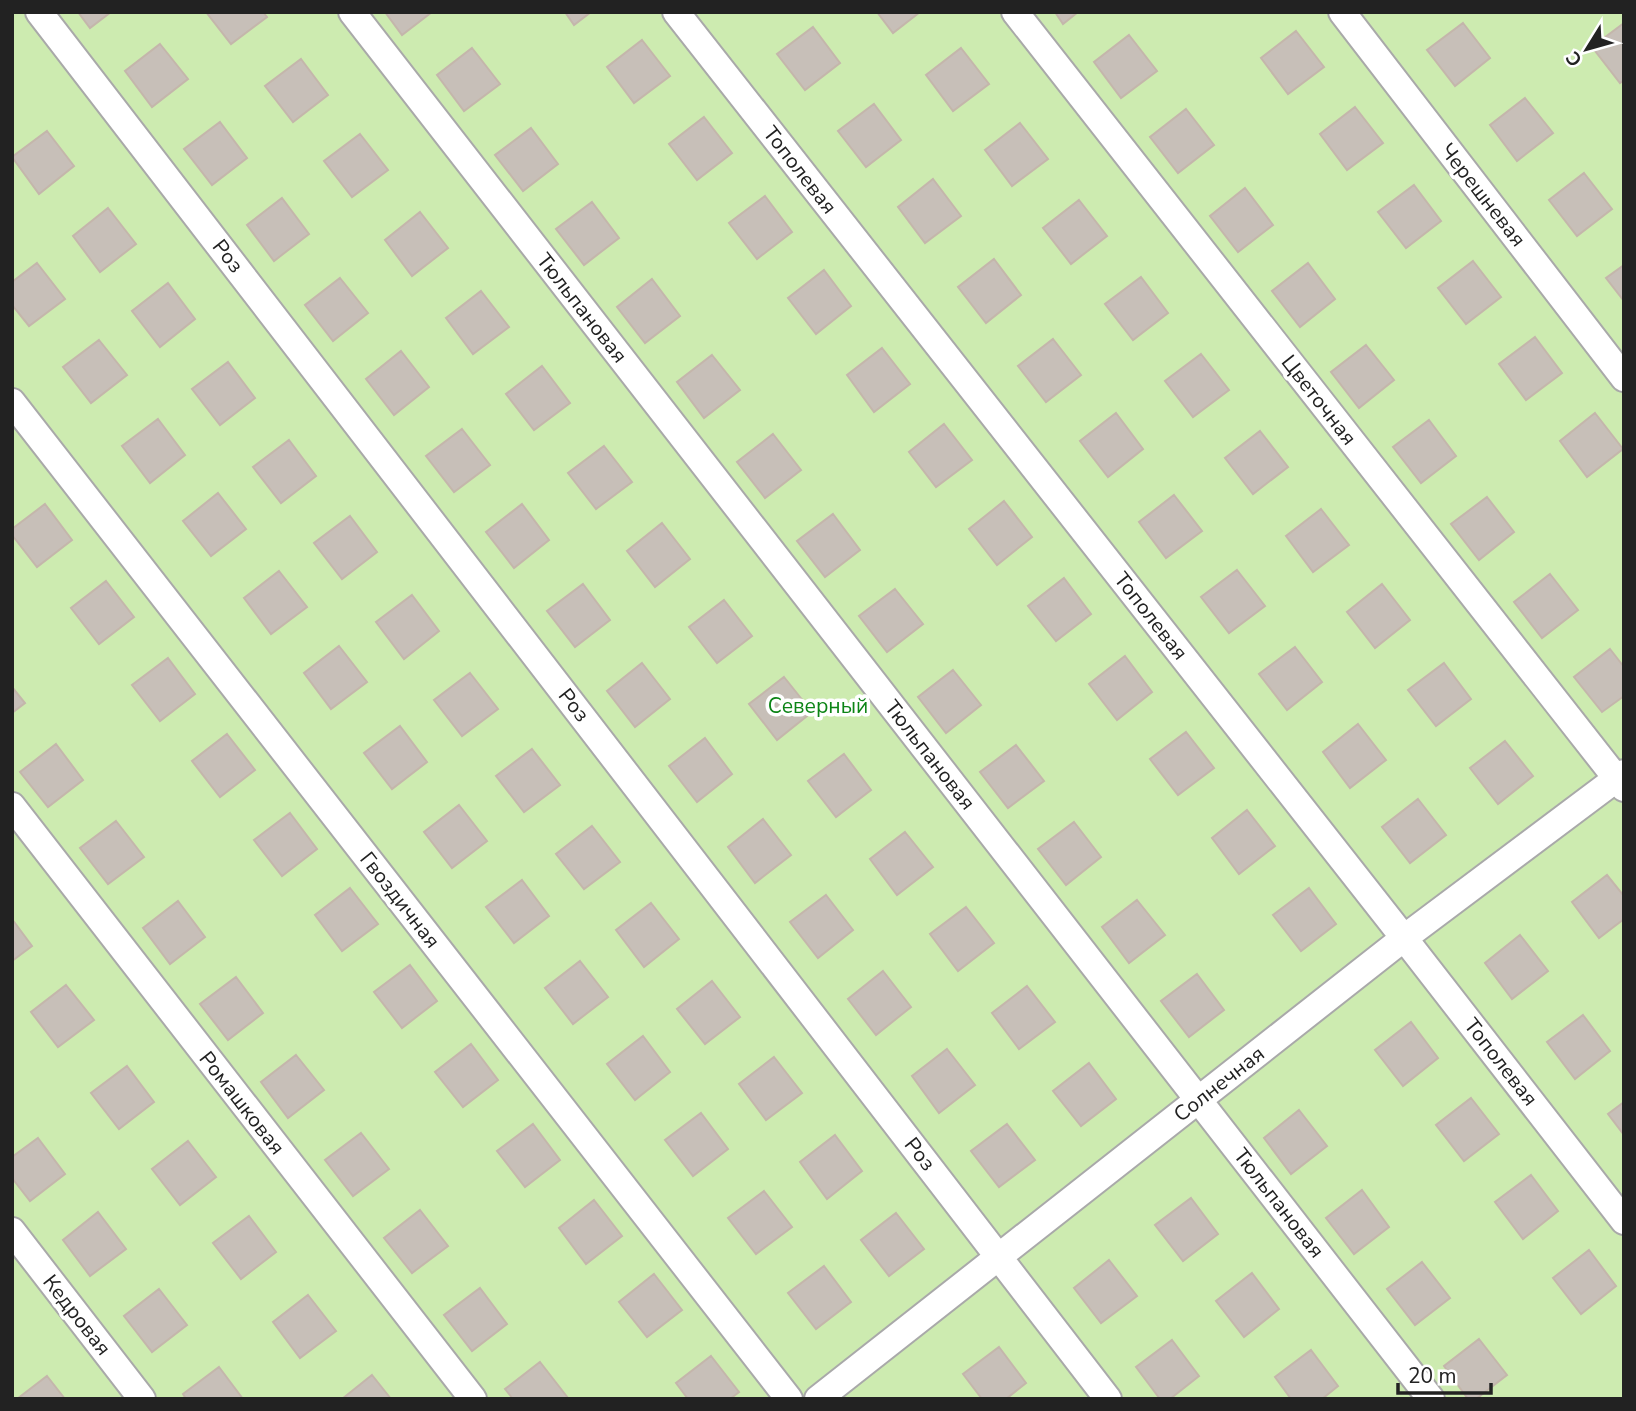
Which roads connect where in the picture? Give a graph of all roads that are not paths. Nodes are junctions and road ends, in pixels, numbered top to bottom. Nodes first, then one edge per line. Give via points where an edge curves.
1 (39, 12) edge
2 (352, 12) edge
3 (676, 12) edge
4 (1015, 12) edge
5 (1342, 12) edge
6 (1624, 378) edge
7 (12, 401) edge
8 (1621, 780) edge
9 (12, 807) edge
10 (1404, 938) junction
11 (1199, 1100) junction
12 (1624, 1222) edge
13 (12, 1231) edge
14 (998, 1256) junction
15 (142, 1399) edge
16 (473, 1399) edge
17 (789, 1399) edge
18 (818, 1399) edge
19 (1108, 1399) edge
20 (1431, 1399) edge

1 - 14 street, Роз
2 - 11 street, Тюльпановая
3 - 10 street, Тополевая
4 - 8 street, Цветочная
5 - 6 street, Черешневая
7 - 17 street, Гвоздичная
8 - 10 street, Солнечная
9 - 16 street, Ромашковая
10 - 11 street, Солнечная
10 - 12 street, Тополевая
11 - 14 street, Солнечная
11 - 20 street, Тюльпановая
13 - 15 street, Кедровая
14 - 18 street, Солнечная
14 - 19 street, Роз

